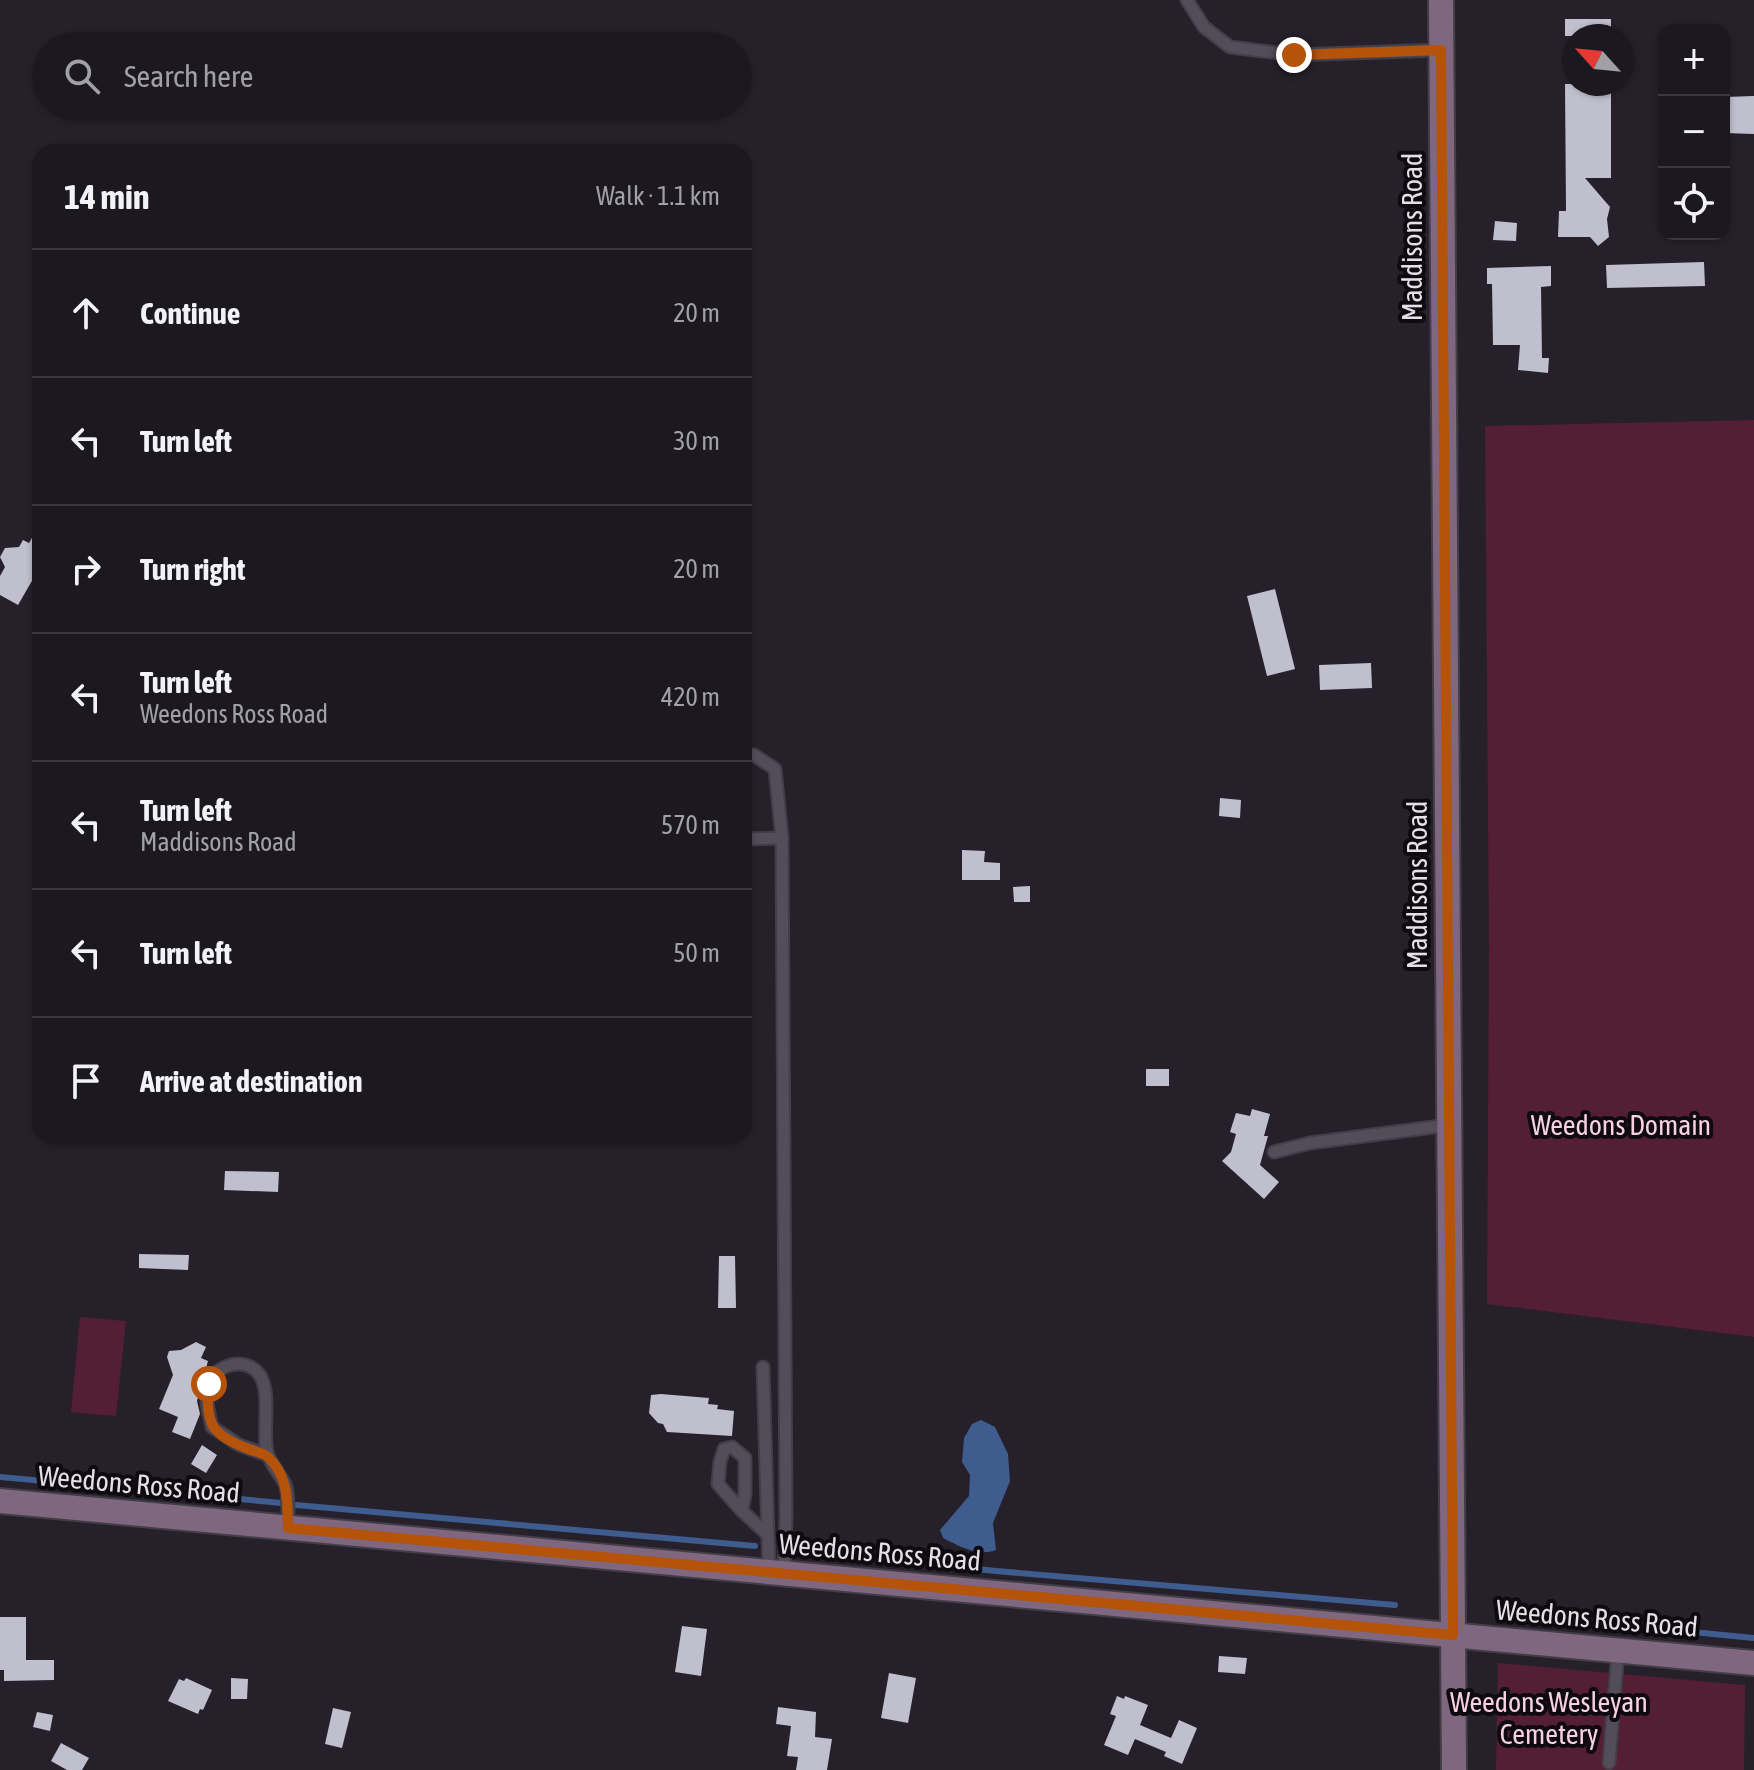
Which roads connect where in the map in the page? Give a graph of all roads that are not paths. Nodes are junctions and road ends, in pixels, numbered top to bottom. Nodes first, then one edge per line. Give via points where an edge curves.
1 (1187, 0) edge
2 (1441, 0) edge
3 (1441, 50) junction
4 (752, 755) edge
5 (782, 838) junction
6 (752, 839) edge
7 (1449, 1125) junction
8 (1274, 1152) dead end
9 (763, 1367) dead end
10 (267, 1455) junction
11 (0, 1501) edge
12 (742, 1511) junction
13 (288, 1528) junction
14 (767, 1534) junction
15 (776, 1573) junction
16 (1453, 1635) junction
17 (1618, 1650) junction
18 (1754, 1663) edge
19 (1609, 1763) dead end
20 (1454, 1770) edge

1 - 3 lane via 1204,27 1230,47 1294,55
2 - 3 street, Maddisons Road
3 - 7 street, Maddisons Road
4 - 5 lane via 775,769
5 - 6 lane
5 - 15 lane via 786,1501
7 - 8 lane
7 - 16 street, Maddisons Road
9 - 14 lane
10 - 10 lane via 265,1387 258,1372 229,1364 209,1384 212,1427
10 - 13 lane via 288,1491
11 - 13 street, Weedons Ross Road
12 - 12 lane via 718,1484 724,1449 732,1447 745,1458
12 - 14 lane
13 - 15 street, Weedons Ross Road
14 - 15 lane
15 - 16 street, Weedons Ross Road
16 - 17 street, Weedons Ross Road
16 - 20 street, Maddisons Road
17 - 18 street, Weedons Ross Road
17 - 19 lane

